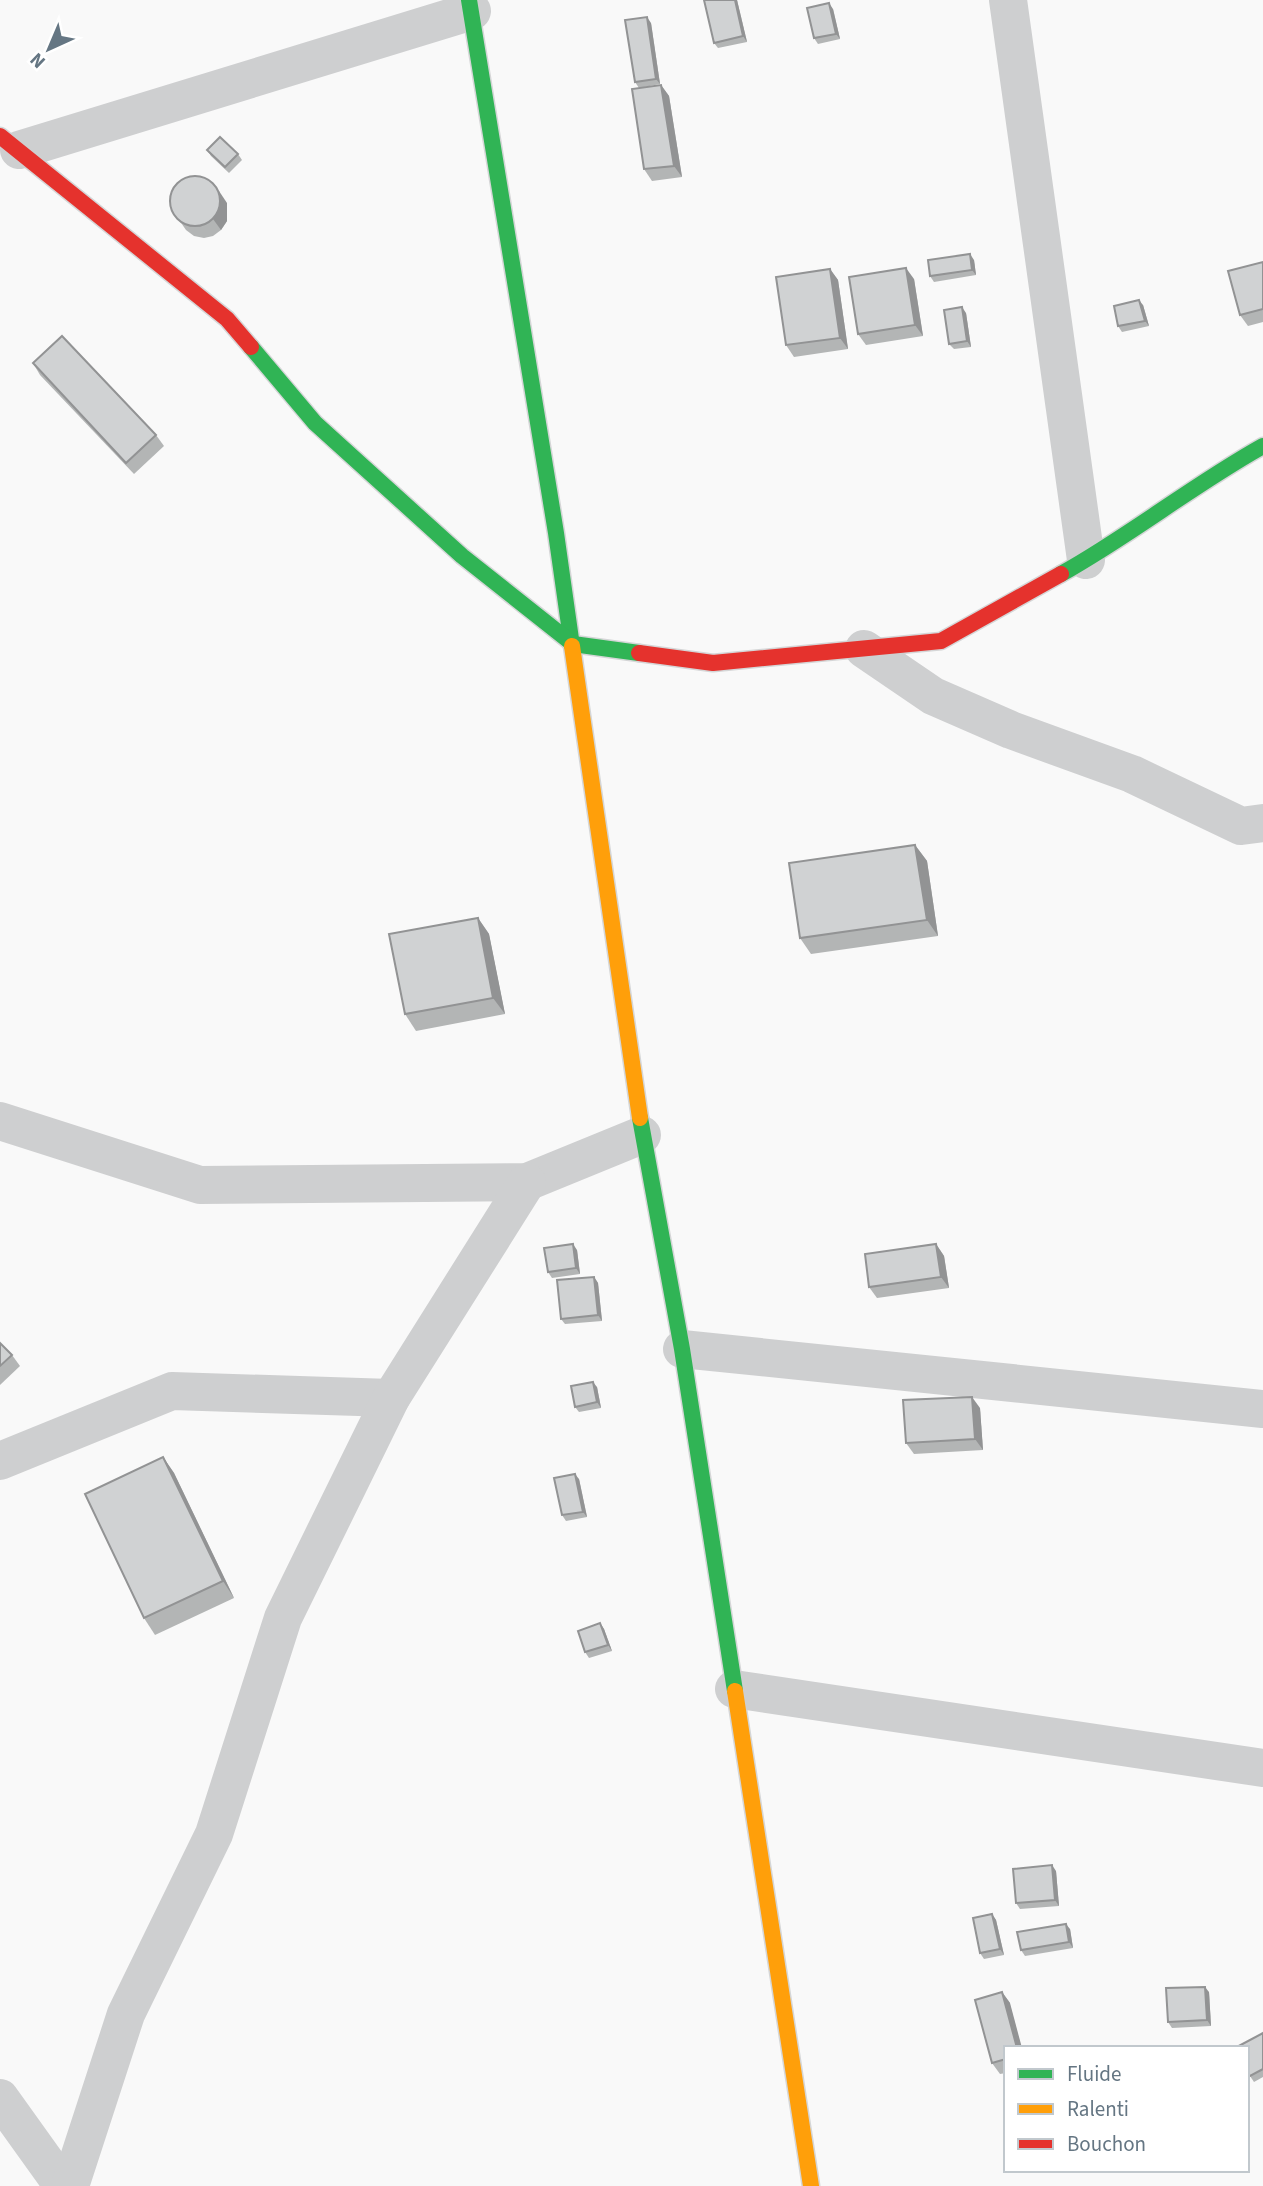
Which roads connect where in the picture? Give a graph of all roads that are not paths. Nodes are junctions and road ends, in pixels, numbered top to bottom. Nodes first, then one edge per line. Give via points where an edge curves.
1 (1008, 0) edge
2 (470, 5) edge
3 (9, 143) edge
4 (1263, 446) edge
5 (1086, 560) junction
6 (573, 645) junction
7 (864, 649) junction
8 (1263, 823) edge
9 (0, 1121) edge
10 (642, 1135) junction
11 (527, 1182) junction
12 (682, 1349) junction
13 (391, 1398) junction
14 (1263, 1409) edge
15 (0, 1461) edge
16 (734, 1689) junction
17 (1263, 1768) edge
18 (0, 2098) edge
19 (62, 2186) edge
20 (70, 2186) edge
21 (811, 2186) edge

1 - 5 street
2 - 3 street
2 - 6 main road
3 - 6 main road via 227,319 315,423 462,555
4 - 5 main road
5 - 7 main road via 941,642
6 - 7 main road via 713,663
6 - 10 main road
7 - 8 street via 933,696 1132,774 1241,827
9 - 11 street via 200,1185
10 - 11 street
10 - 12 main road
11 - 13 street
12 - 14 street
12 - 16 main road
13 - 15 street via 172,1391
13 - 20 street via 283,1618 214,1834 126,2014
16 - 17 street
16 - 21 main road
18 - 19 street

